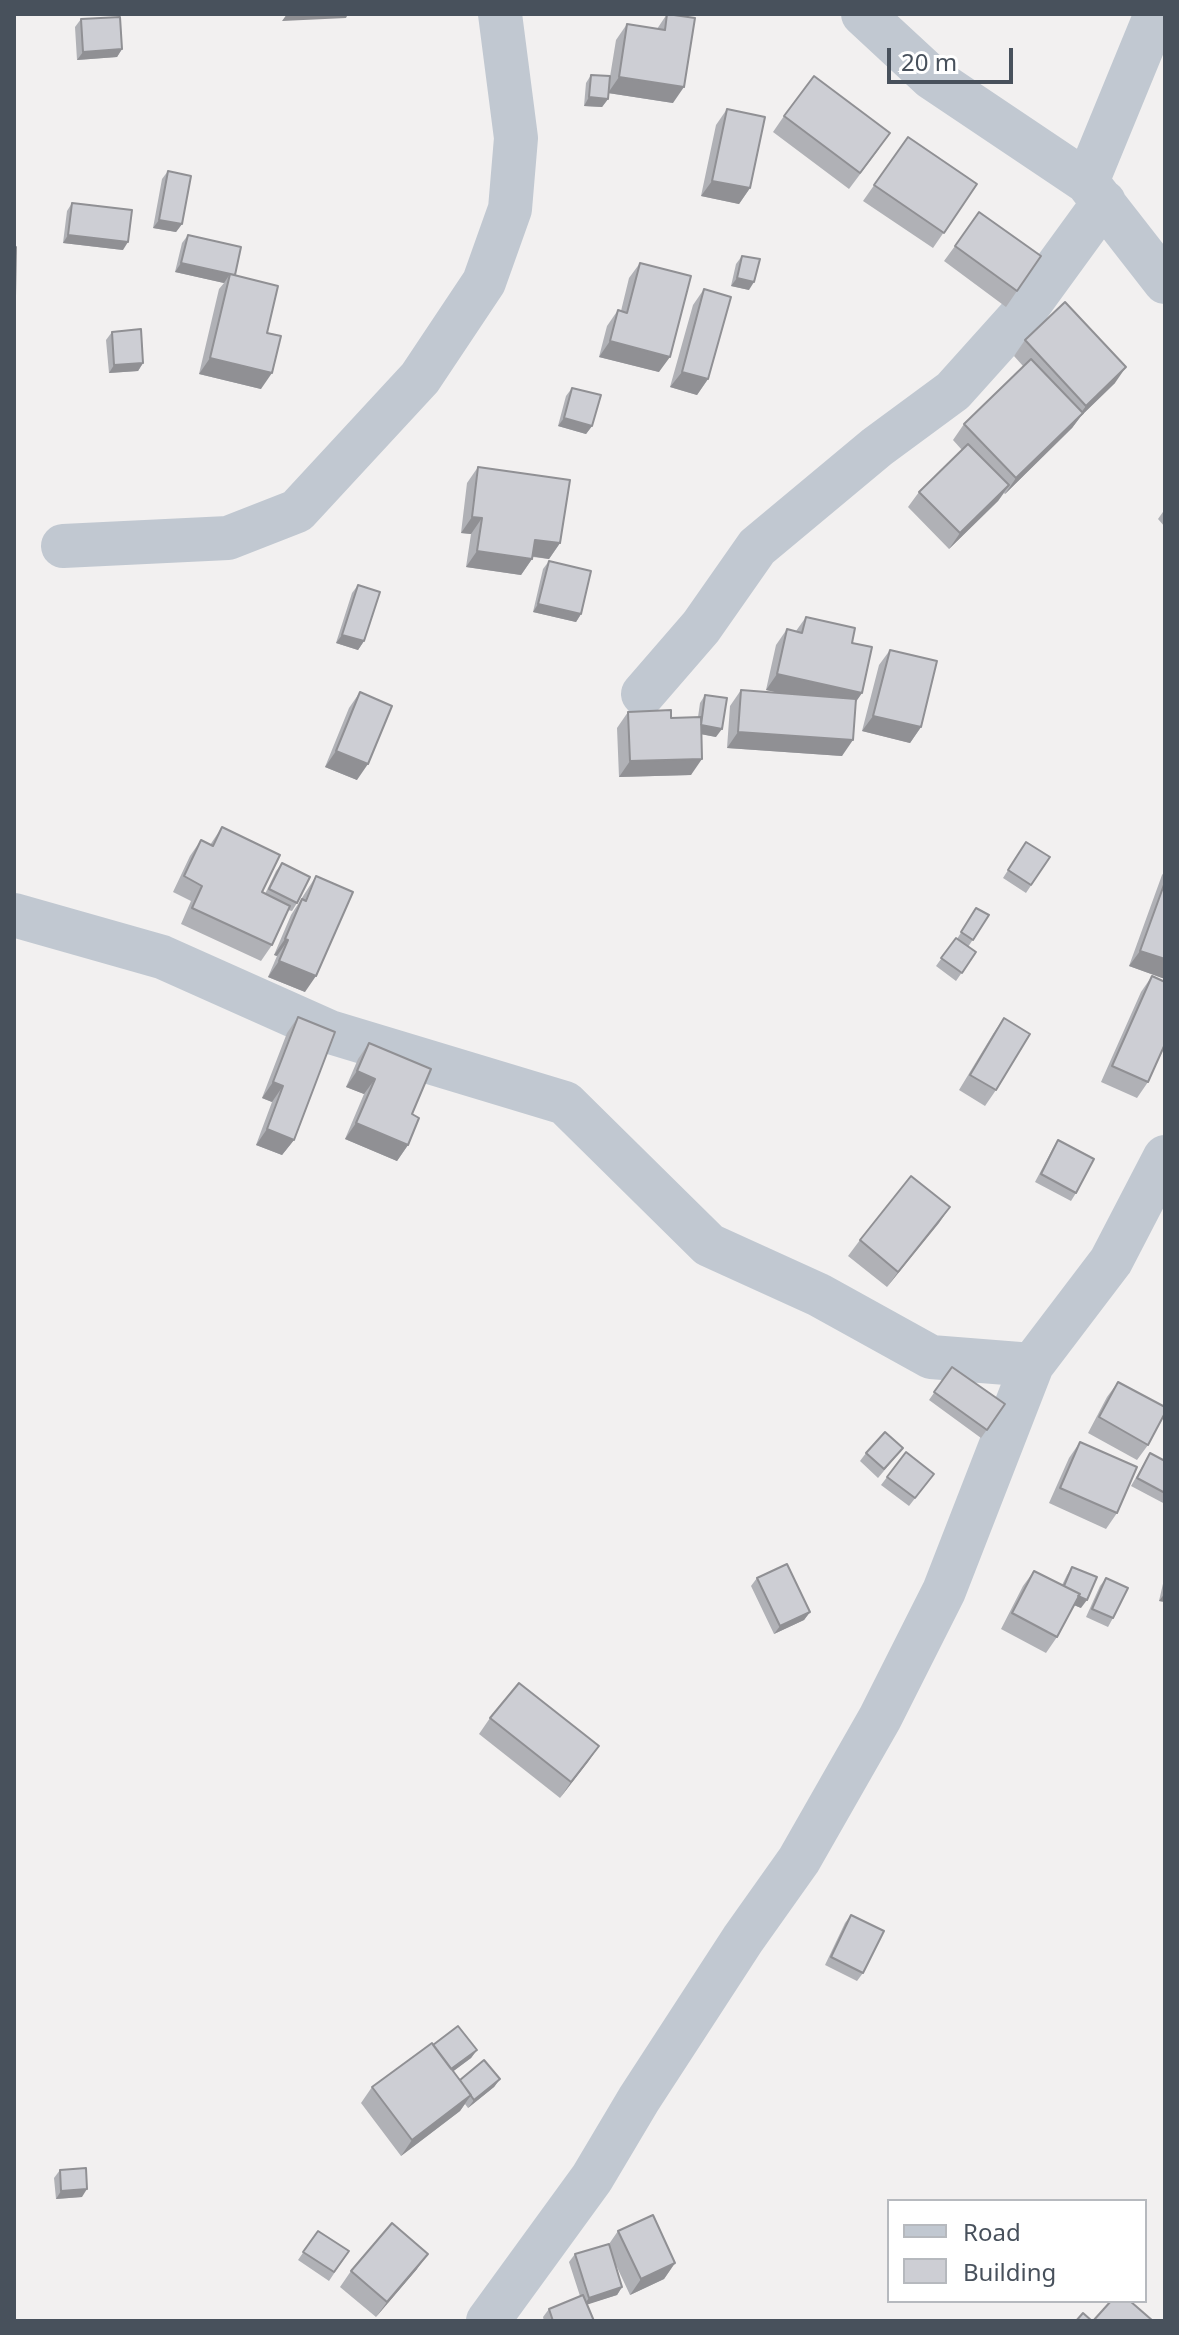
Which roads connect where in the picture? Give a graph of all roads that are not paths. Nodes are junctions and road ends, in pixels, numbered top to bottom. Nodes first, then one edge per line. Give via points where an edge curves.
1 (500, 14) edge
2 (863, 14) edge
3 (1156, 14) edge
4 (1096, 192) junction
5 (1165, 282) edge
6 (63, 546) dead end
7 (643, 694) dead end
8 (14, 915) edge
9 (1165, 1157) edge
10 (1032, 1365) junction
11 (488, 2321) edge

1 - 6 street via 516,138 510,209 484,282 420,378 297,511 228,538
2 - 4 street via 932,78
3 - 4 street
4 - 5 street
4 - 7 street via 1024,312 953,391 757,547 701,627
8 - 10 street via 162,957 330,1032 565,1103 709,1245 819,1295 931,1357
9 - 10 street via 1111,1261
10 - 11 street via 944,1591 880,1718 799,1860 734,1952 592,2178

